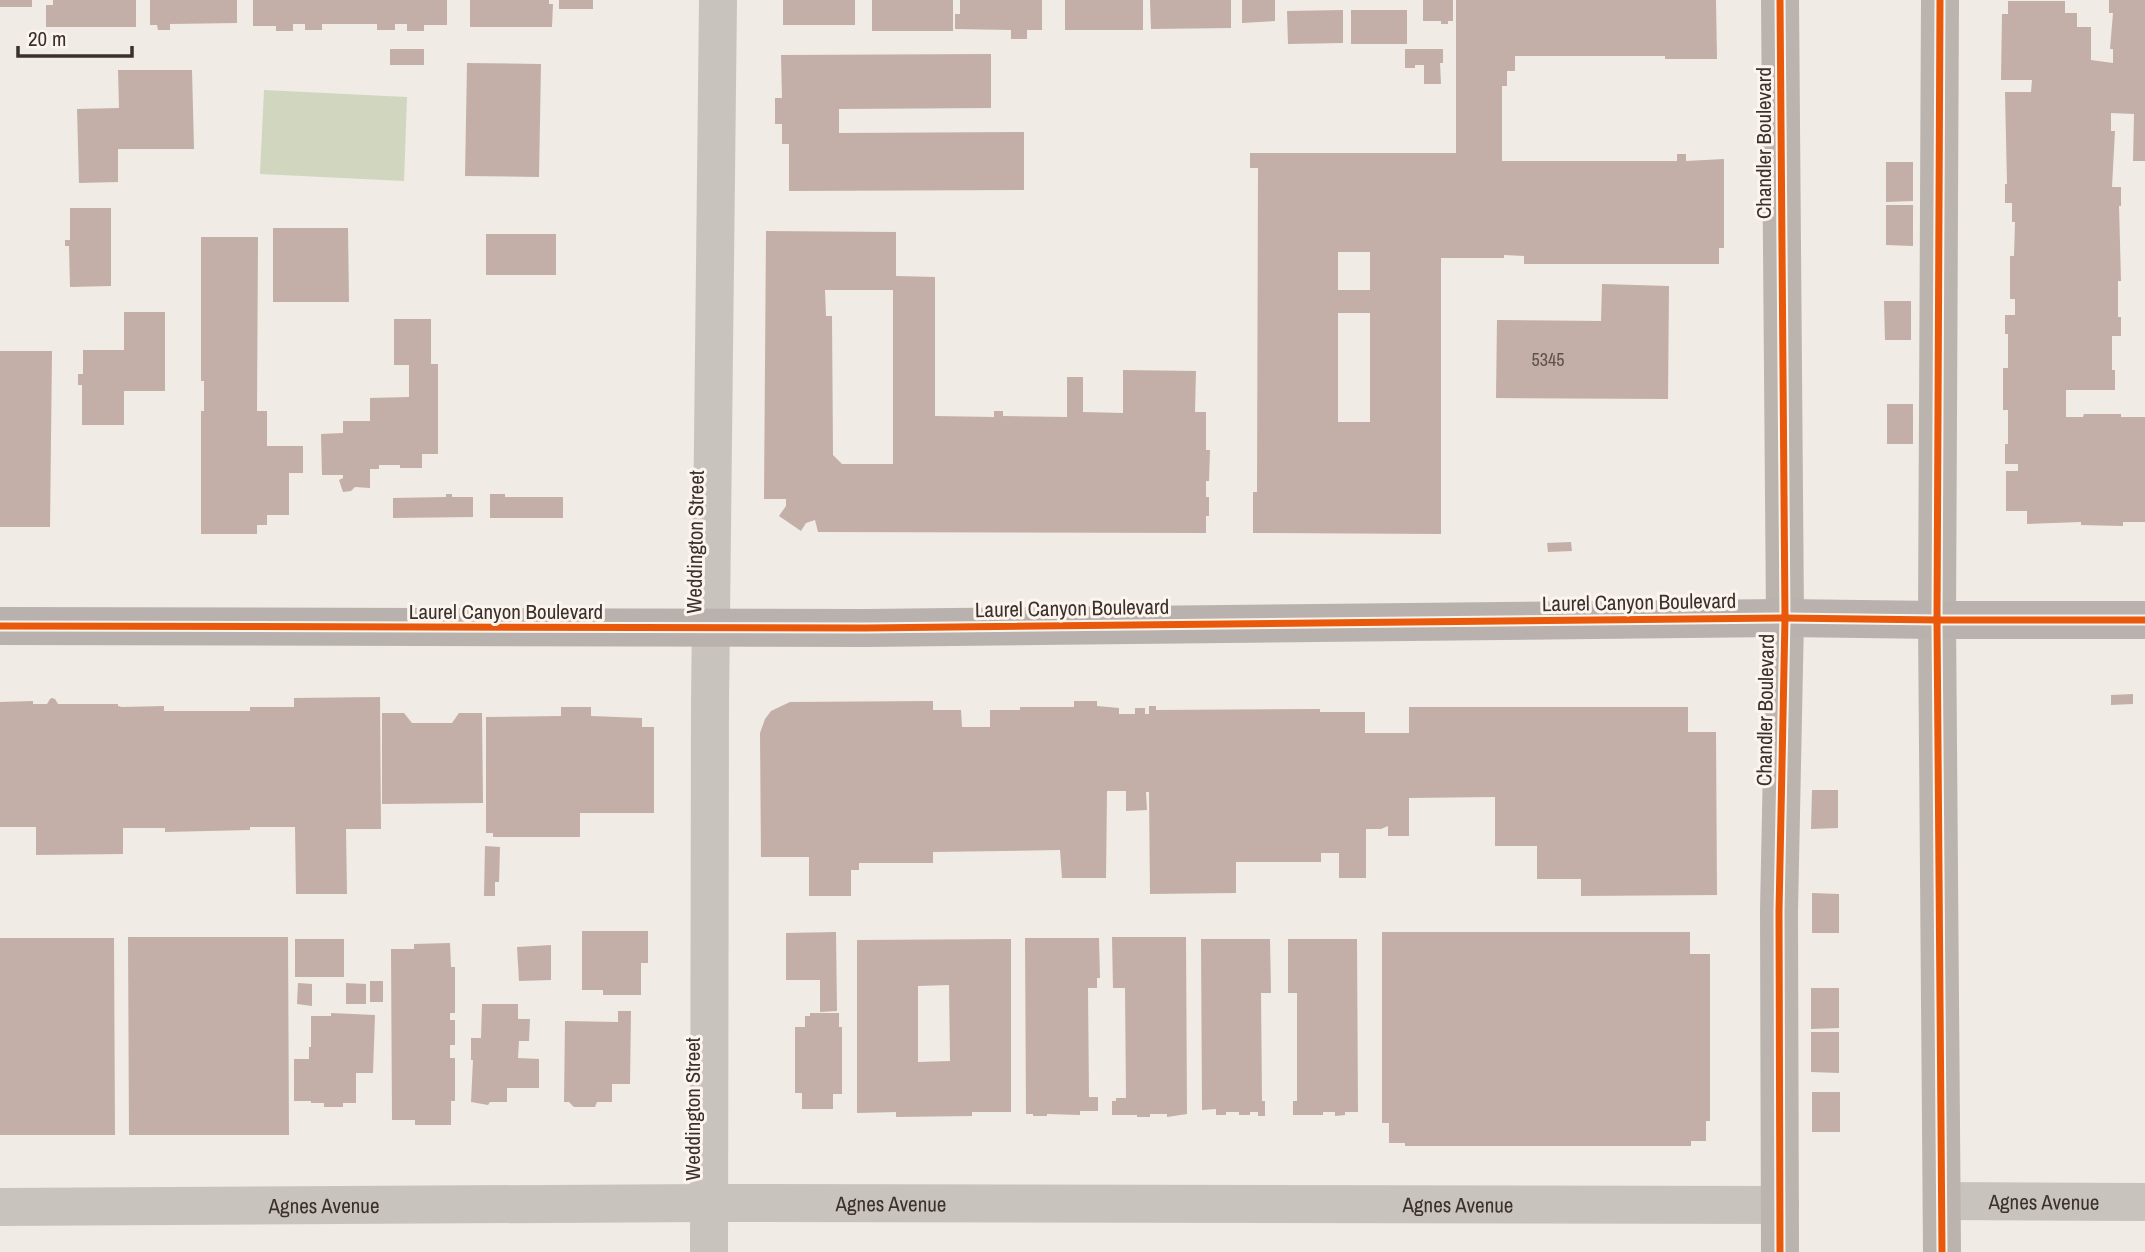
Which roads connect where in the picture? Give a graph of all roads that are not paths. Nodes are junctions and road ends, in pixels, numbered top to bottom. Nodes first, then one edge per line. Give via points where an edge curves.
1 (718, 0) edge
2 (1780, 0) edge
3 (1940, 0) edge
4 (1784, 618) junction
5 (1937, 620) junction
6 (2145, 620) edge
7 (0, 626) edge
8 (711, 629) junction
9 (1942, 1201) junction
10 (2145, 1202) edge
11 (709, 1203) junction
12 (1780, 1205) junction
13 (0, 1207) edge
14 (709, 1252) edge
15 (1780, 1252) edge
16 (1942, 1252) edge

1 - 8 street, Weddington Street
2 - 4 street, Chandler Boulevard
3 - 5 street
4 - 5 main road, Laurel Canyon Boulevard
4 - 8 main road, Laurel Canyon Boulevard
4 - 12 street, Chandler Boulevard
5 - 6 main road, Laurel Canyon Boulevard
5 - 9 street
7 - 8 main road, Laurel Canyon Boulevard
8 - 11 street, Weddington Street
9 - 10 street, Agnes Avenue
9 - 16 street
11 - 12 street, Agnes Avenue
11 - 13 street, Agnes Avenue
11 - 14 street, Weddington Street
12 - 15 street, Chandler Boulevard

